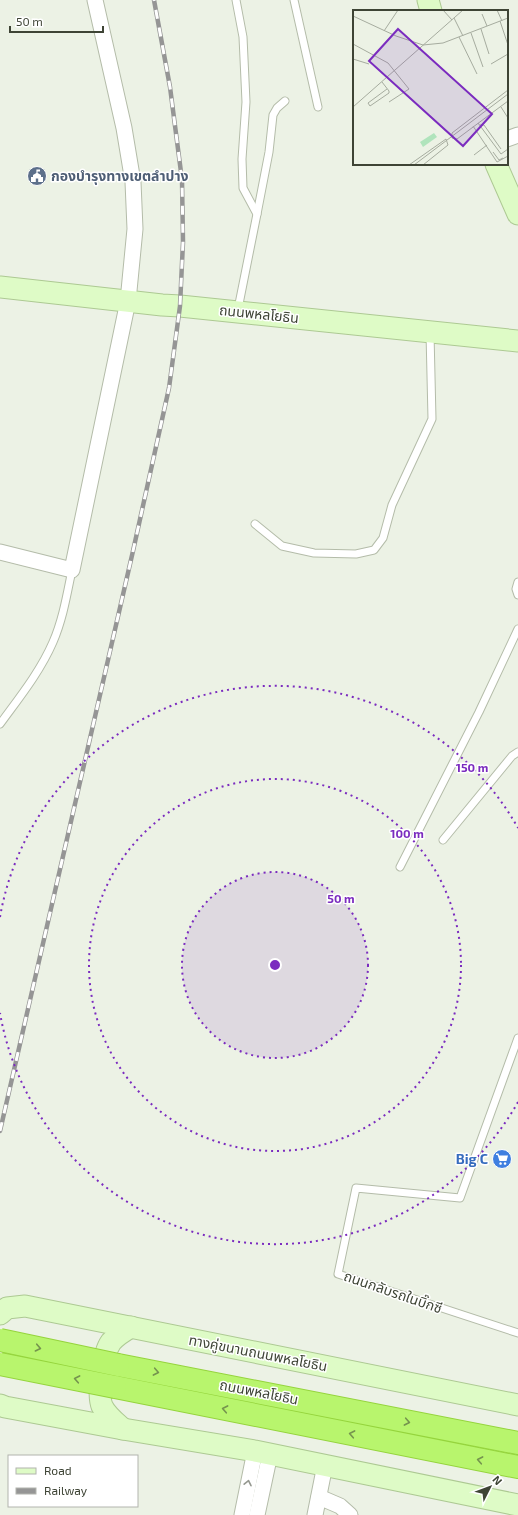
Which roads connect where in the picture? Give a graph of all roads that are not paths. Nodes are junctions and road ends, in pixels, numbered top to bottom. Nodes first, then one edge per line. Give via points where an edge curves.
1 (95, 0) edge
2 (236, 0) edge
3 (294, 0) edge
4 (428, 0) edge
5 (431, 10) edge
6 (285, 101) dead end
7 (318, 107) dead end
8 (518, 135) edge
9 (508, 139) edge
10 (496, 165) edge
11 (257, 214) junction
12 (518, 214) edge
13 (0, 286) edge
14 (128, 301) junction
15 (238, 312) junction
16 (430, 332) junction
17 (518, 341) edge
18 (255, 524) dead end
19 (0, 552) edge
20 (72, 570) junction
21 (518, 582) edge
22 (518, 595) edge
23 (518, 629) edge
24 (0, 724) edge
25 (518, 752) edge
26 (443, 840) dead end
27 (400, 867) dead end
28 (518, 1038) edge
29 (0, 1314) edge
30 (131, 1327) junction
31 (518, 1333) edge
32 (0, 1340) edge
33 (0, 1364) edge
34 (0, 1405) edge
35 (518, 1405) edge
36 (123, 1429) junction
37 (518, 1444) edge
38 (262, 1453) junction
39 (325, 1466) junction
40 (518, 1467) edge
41 (318, 1497) junction
42 (518, 1505) edge
43 (242, 1515) edge
44 (257, 1515) edge
45 (315, 1515) edge
46 (350, 1515) edge

1 - 14 street via 124,128 133,182 135,229
2 - 11 lane via 243,37 246,102 242,159 243,188
3 - 7 lane
4 - 5 main road
6 - 11 lane via 273,115
8 - 9 street
10 - 12 main road
11 - 15 lane
13 - 14 main road, ถนนพหลโยธิน
14 - 15 main road, ถนนพหลโยธิน
14 - 20 street
15 - 16 main road, ถนนพหลโยธิน
16 - 17 main road, ถนนพหลโยธิน
16 - 18 lane via 432,419 392,504 383,538 374,550 356,554 314,553 282,546
19 - 20 street
20 - 24 lane via 53,642 36,673
21 - 22 lane
23 - 27 lane
25 - 26 lane
28 - 31 lane, ถนนกลับรถในบิ๊กซี via 460,1198 356,1188 338,1274
29 - 30 main road, ทางคู่ขนานถนนพหลโยธิน via 8,1308 25,1306
30 - 35 main road, ทางคู่ขนานถนนพหลโยธิน
30 - 36 main road via 116,1337 107,1351 100,1397 106,1413
32 -> 37 highway, ถนนพหลโยธิน, bridge
40 -> 33 highway, ถนนพหลโยธิน, bridge
34 - 36 main road
36 - 38 main road
38 - 39 main road
43 -> 38 street
38 - 44 street
39 - 41 street
39 - 42 main road
41 - 45 street
41 - 46 street via 340,1506

